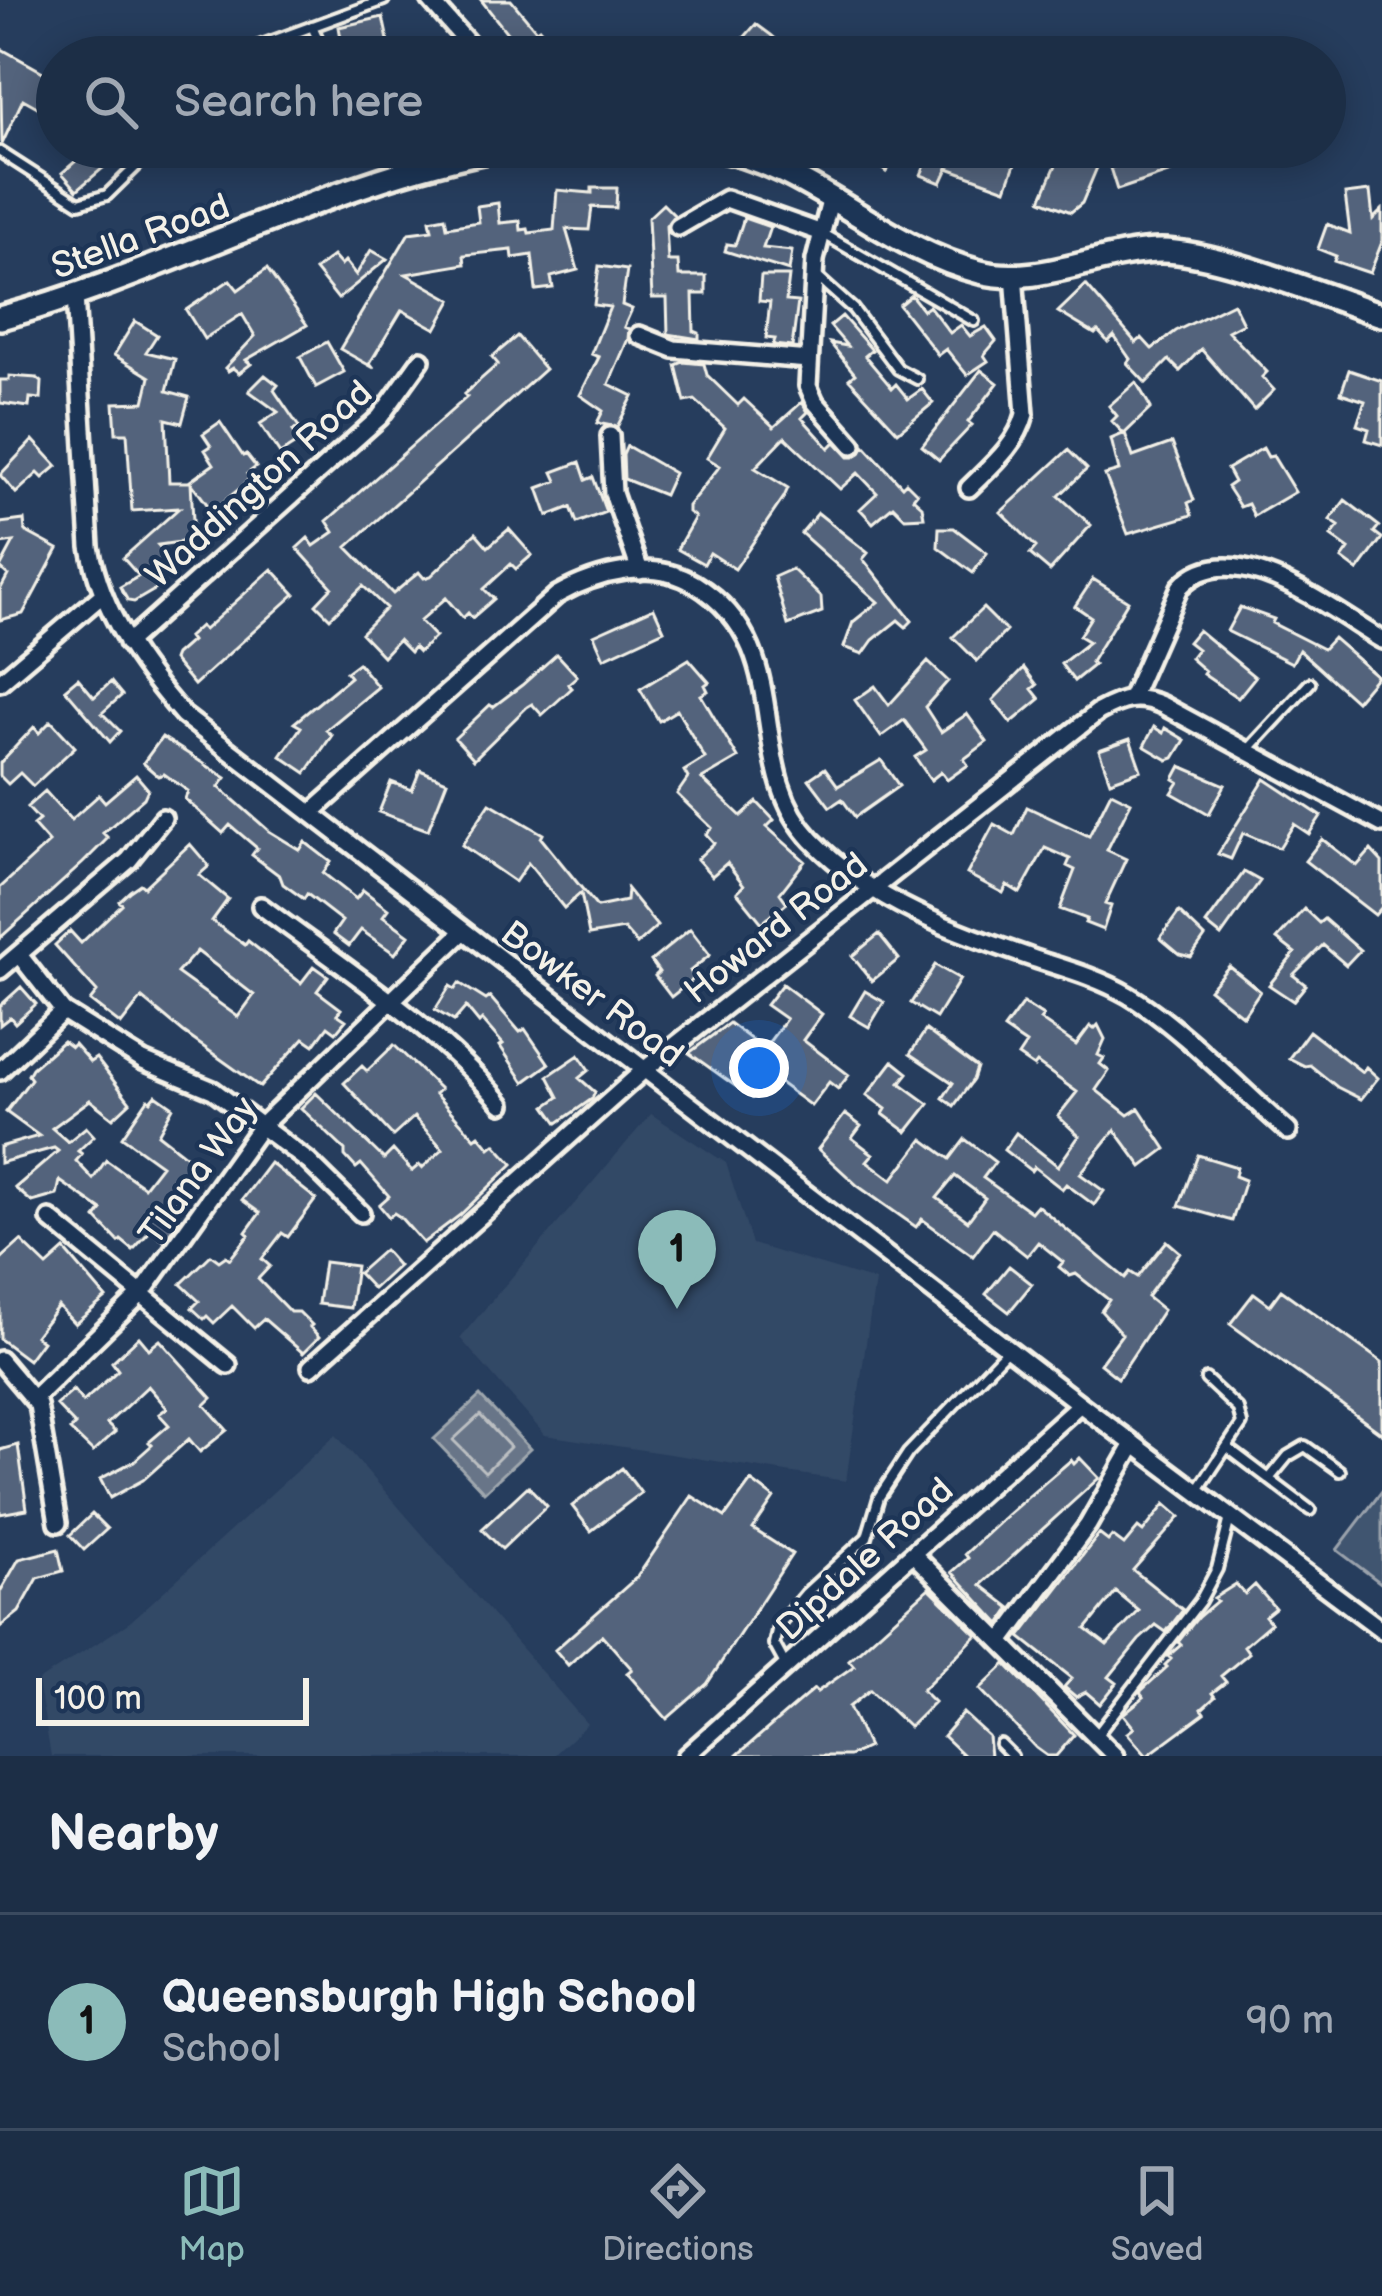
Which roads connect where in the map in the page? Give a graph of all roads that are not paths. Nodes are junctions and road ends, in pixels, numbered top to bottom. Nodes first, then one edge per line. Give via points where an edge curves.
1 (384, 0) edge
2 (430, 0) edge
3 (312, 26) junction
4 (289, 36) edge
5 (317, 36) edge
6 (462, 36) edge
7 (0, 152) edge
8 (135, 168) edge
9 (424, 168) edge
10 (782, 169) edge
11 (831, 197) junction
12 (678, 227) dead end
13 (822, 233) junction
14 (814, 274) junction
15 (1014, 275) junction
16 (75, 295) junction
17 (1382, 315) edge
18 (0, 318) edge
19 (974, 321) dead end
20 (639, 335) dead end
21 (421, 360) dead end
22 (809, 360) junction
23 (917, 380) dead end
24 (610, 436) dead end
25 (853, 445) dead end
26 (969, 488) dead end
27 (640, 571) junction
28 (101, 596) junction
29 (1382, 640) edge
30 (127, 644) junction
31 (0, 682) edge
32 (1310, 683) dead end
33 (1131, 698) junction
34 (1246, 751) junction
35 (310, 813) junction
36 (163, 818) dead end
37 (1382, 824) edge
38 (871, 889) junction
39 (261, 906) dead end
40 (464, 932) junction
41 (20, 956) junction
42 (0, 970) edge
43 (389, 1002) junction
44 (63, 1011) junction
45 (644, 1070) junction
46 (0, 1071) edge
47 (502, 1104) dead end
48 (261, 1126) junction
49 (1288, 1131) dead end
50 (361, 1213) dead end
51 (50, 1220) dead end
52 (142, 1293) junction
53 (1008, 1349) junction
54 (0, 1360) edge
55 (228, 1365) dead end
56 (311, 1367) dead end
57 (1206, 1378) dead end
58 (35, 1397) junction
59 (1080, 1404) junction
60 (1134, 1444) junction
61 (1228, 1448) junction
62 (1340, 1472) dead end
63 (1269, 1479) junction
64 (1197, 1491) junction
65 (1310, 1510) dead end
66 (1230, 1516) junction
67 (58, 1523) dead end
68 (914, 1555) junction
69 (1382, 1630) edge
70 (1001, 1642) junction
71 (787, 1668) junction
72 (1096, 1736) junction
73 (1000, 1744) dead end
74 (686, 1756) edge
75 (1012, 1756) edge
76 (1115, 1756) edge

1 - 3 lane
2 - 6 street
3 - 4 lane
3 - 5 lane
7 - 8 lane via 79,203 107,195
9 - 16 main road, Stella Road
10 - 11 main road
11 - 13 street
11 - 15 main road via 940,259
12 - 13 street via 726,199
13 - 14 street
13 - 19 lane
14 - 22 street
14 - 23 lane
15 - 17 main road via 1168,251
15 - 26 street via 1025,414 1007,449
16 - 18 main road, Stella Road
16 - 28 street, Bowker Road via 90,547
20 - 22 street via 674,349
21 - 30 street, Waddington Road via 380,417
22 - 25 street via 810,394
24 - 27 street via 613,493
27 - 35 street via 593,576 557,595
27 - 38 street via 678,574 738,620 754,653 787,803 814,841
28 - 30 street, Bowker Road
28 - 31 street
29 - 33 street via 1282,583 1218,565 1180,587
30 - 35 street, Bowker Road via 183,715
32 - 34 lane
33 - 34 street via 1162,705
33 - 38 street, Howard Road via 1098,712
34 - 37 street
35 - 40 street, Bowker Road
36 - 41 street via 129,860
38 - 45 street, Howard Road
38 - 49 street via 1128,995
39 - 43 street
40 - 43 street, Tilana Way
40 - 45 street, Bowker Road
41 - 42 street
41 - 44 street
43 - 47 street
43 - 48 street, Tilana Way
44 - 46 street
44 - 48 street via 142,1061 213,1090
45 - 53 street, Bowker Road
45 - 56 street, Howard Road
48 - 50 street
48 - 52 street, Tilana Way
51 - 52 street
52 - 55 street
52 - 58 street, Tilana Way
53 - 59 street, Bowker Road
53 - 71 lane via 908,1453 879,1496 867,1537 778,1626 774,1644
54 - 58 street
57 - 61 lane via 1240,1414
58 - 67 street
59 - 60 street, Bowker Road
59 - 68 street, Dipdale Road
60 - 64 street, Bowker Road
60 - 70 street via 1088,1526
61 - 63 lane
61 - 64 lane
62 - 63 lane via 1305,1446
63 - 65 lane
64 - 66 street, Bowker Road
66 - 69 street, Bowker Road
66 - 72 lane via 1201,1601
68 - 70 street
68 - 71 street, Dipdale Road
70 - 72 street
71 - 74 street, Dipdale Road
72 - 76 street
73 - 75 lane

